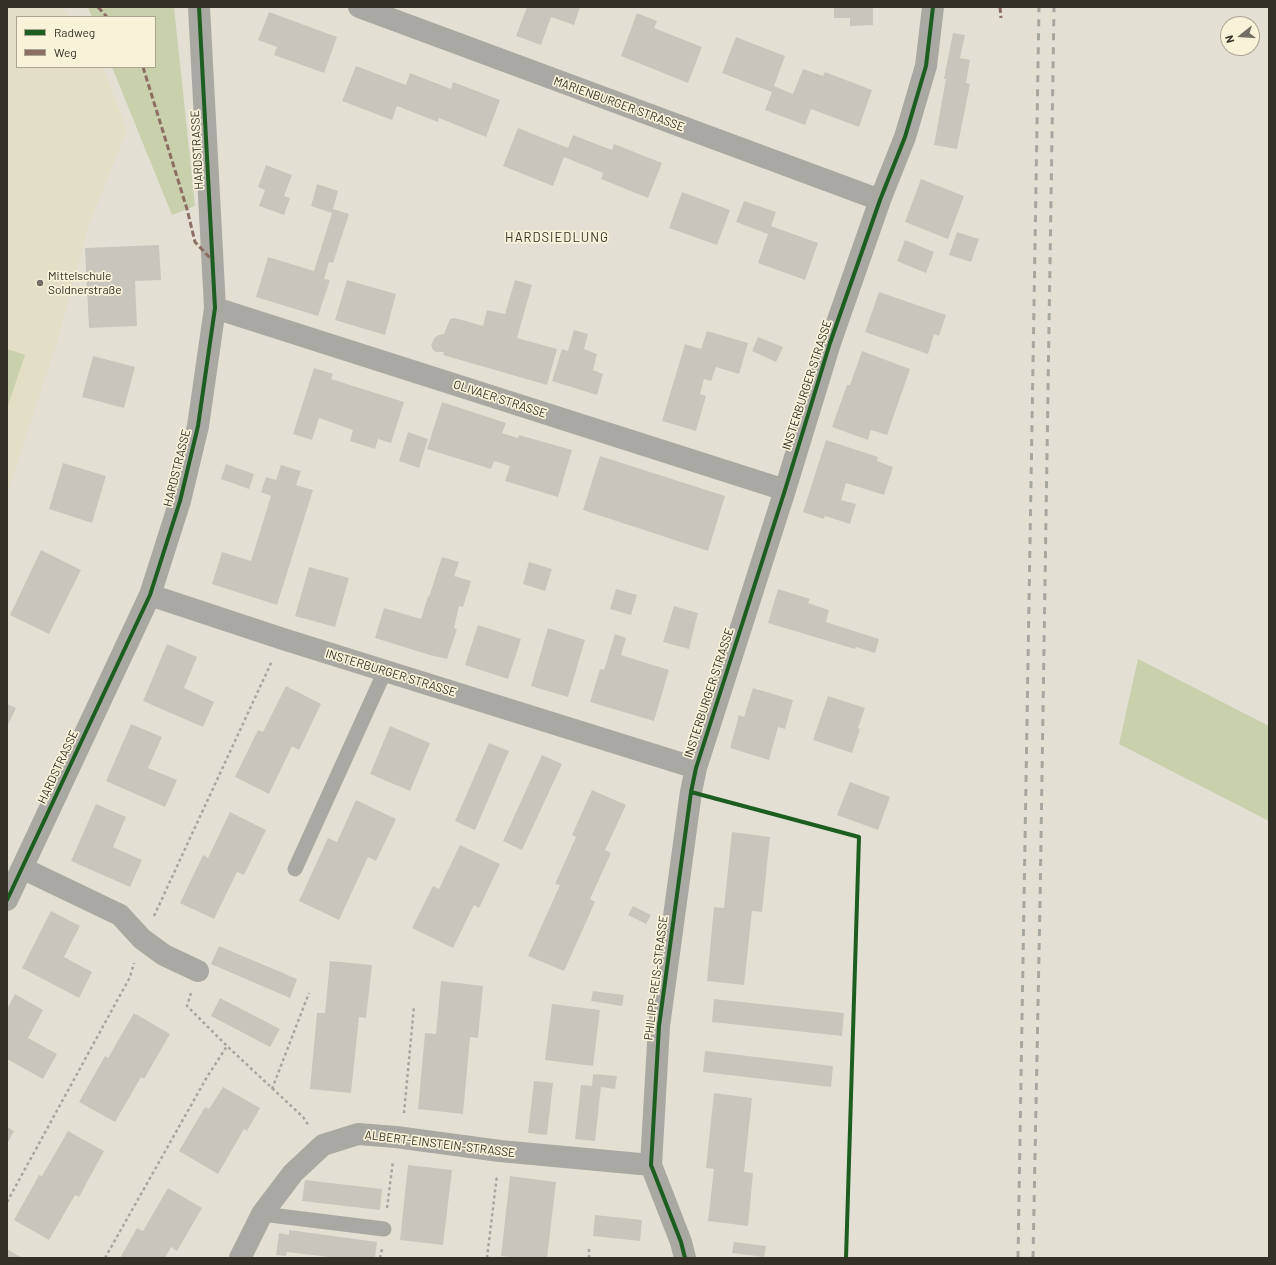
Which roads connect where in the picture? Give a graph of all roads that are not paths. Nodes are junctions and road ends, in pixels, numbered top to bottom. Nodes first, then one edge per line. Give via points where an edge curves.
1 (199, 7) edge
2 (359, 7) edge
3 (933, 7) edge
4 (880, 200) junction
5 (214, 308) junction
6 (785, 490) junction
7 (150, 595) junction
8 (385, 671) junction
9 (696, 768) junction
10 (22, 868) junction
11 (295, 869) dead end
12 (7, 900) edge
13 (198, 971) road end
14 (652, 1165) junction
15 (262, 1214) junction
16 (384, 1229) road end
17 (240, 1258) edge
18 (685, 1258) edge

1 - 5 street, HARDSTRASSE
2 - 4 street, MARIENBURGER STRASSE
3 - 4 street, INSTERBURGER STRASSE via 926,66 905,137
4 - 6 street, INSTERBURGER STRASSE via 830,342
5 - 6 street, OLIVAER STRASSE
5 - 7 street, HARDSTRASSE via 198,426 180,501
6 - 9 street, INSTERBURGER STRASSE
7 - 8 street, INSTERBURGER STRASSE
7 - 10 street, HARDSTRASSE
8 - 9 street, INSTERBURGER STRASSE
8 - 11 lane
9 - 14 street, PHILIPP-REIS-STRASSE via 659,1026
10 - 12 street, HARDSTRASSE
10 - 13 street via 120,915 142,939 164,955
14 - 15 street, ALBERT-EINSTEIN-STRASSE via 500,1151 358,1134 324,1145 294,1173
14 - 18 street, PHILIPP-REIS-STRASSE
15 - 16 lane
15 - 17 street, ALBERT-EINSTEIN-STRASSE

